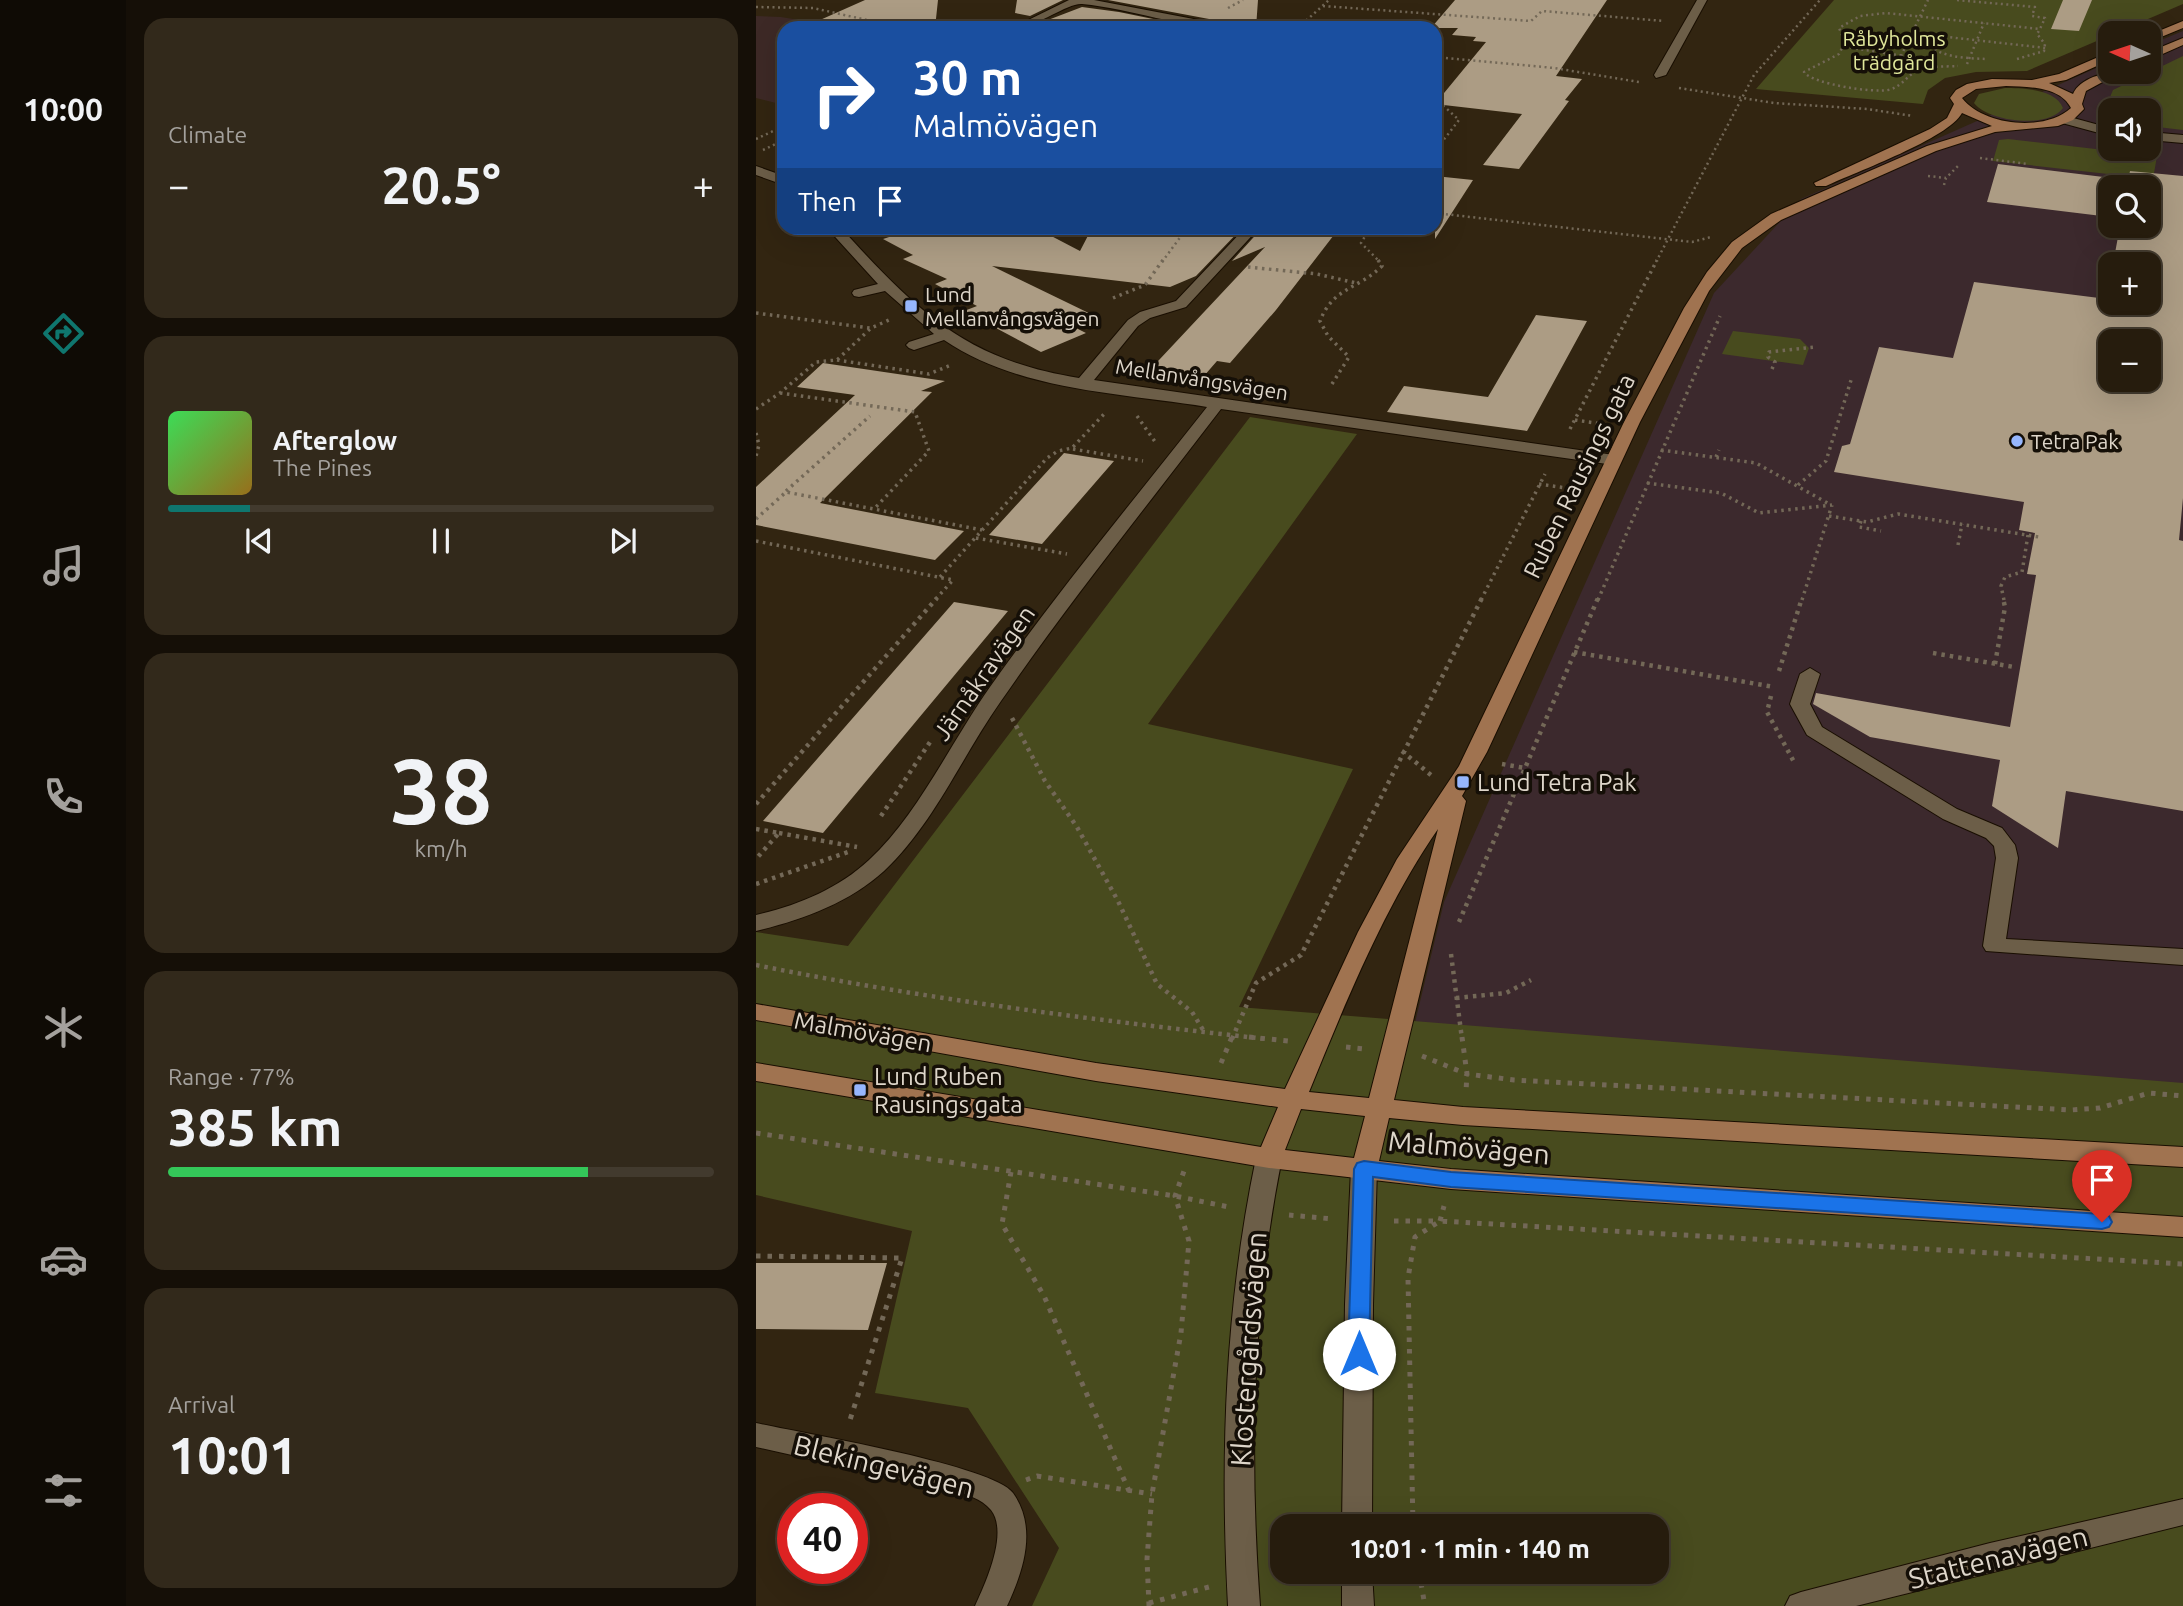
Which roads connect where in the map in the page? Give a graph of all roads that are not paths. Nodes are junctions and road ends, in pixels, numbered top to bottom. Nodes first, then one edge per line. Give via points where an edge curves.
1 (1077, 0) edge
2 (1703, 0) edge
3 (1033, 21) edge
4 (1188, 21) edge
5 (2183, 24) edge
6 (2161, 34) edge
7 (2183, 41) edge
8 (2161, 51) edge
9 (2098, 61) edge
10 (1660, 75) dead end
11 (2098, 80) edge
12 (2026, 83) junction
13 (2076, 103) junction
14 (1959, 106) junction
15 (2066, 120) junction
16 (2018, 125) junction
17 (2098, 129) edge
18 (2161, 137) edge
19 (2183, 139) edge
20 (756, 170) edge
21 (777, 178) edge
22 (1780, 213) junction
23 (841, 235) edge
24 (1246, 235) edge
25 (891, 285) junction
26 (859, 293) dead end
27 (945, 335) junction
28 (914, 345) dead end
29 (1084, 382) junction
30 (1217, 404) junction
31 (1614, 460) junction
32 (1810, 674) dead end
33 (1460, 786) junction
34 (756, 923) edge
35 (2183, 957) edge
36 (756, 1012) edge
37 (756, 1072) edge
38 (1293, 1099) junction
39 (1379, 1108) junction
40 (2183, 1157) edge
41 (1269, 1158) junction
42 (1364, 1169) junction
43 (2183, 1227) edge
44 (756, 1435) edge
45 (2183, 1512) edge
46 (1357, 1514) edge
47 (1357, 1584) edge
48 (1807, 1605) edge
49 (991, 1606) edge
50 (1244, 1606) edge
51 (1358, 1606) edge

1 - 3 street
1 - 4 street
2 - 10 street
5 - 6 main road
7 - 8 main road
9 - 12 main road, Ruben Rausings gata via 2062,77
11 - 13 main road via 2081,89
12 - 13 main road, Ruben Rausings gata via 2058,90
12 - 14 main road, Ruben Rausings gata via 1971,86 1956,98
13 - 15 main road via 2078,109
14 - 16 main road, Ruben Rausings gata via 1987,121
14 - 22 main road, Ruben Rausings gata via 1952,120 1934,132 1801,192
15 - 16 main road, Ruben Rausings gata
15 - 17 street
16 - 22 main road, Ruben Rausings gata via 1971,133
18 - 19 street
20 - 21 street
22 - 31 main road, Ruben Rausings gata via 1737,246 1710,276
23 - 25 street, Mellanvångsvägen
24 - 29 street via 1181,304 1133,323
25 - 26 street
25 - 27 street, Mellanvångsvägen
27 - 28 street
27 - 29 street, Mellanvångsvägen via 996,363
29 - 30 street, Mellanvångsvägen
30 - 31 street, Mellanvångsvägen
30 - 34 street, Järnåkravägen via 995,696 914,820 875,867 790,915
31 - 33 main road, Ruben Rausings gata
32 - 35 street via 1800,704 1814,731 1950,814 1994,833 2004,845 2007,858 1994,946
33 - 38 main road, Ruben Rausings gata via 1410,856
33 - 39 main road, Ruben Rausings gata
36 - 38 main road, Malmövägen via 996,1055
37 - 41 main road, Malmövägen
38 - 39 main road, Malmövägen
38 - 41 main road, Klostergårdsvägen
39 - 40 main road, Malmövägen
39 - 42 main road
41 - 42 main road, Malmövägen
41 - 50 street, Klostergårdsvägen via 1256,1212 1241,1380
42 - 43 main road, Malmövägen via 1451,1179
42 - 46 street
44 - 49 street, Blekingevägen via 944,1476 992,1492 1009,1516 1012,1549 1006,1577
45 - 48 street, Stattenavägen
47 - 51 street

